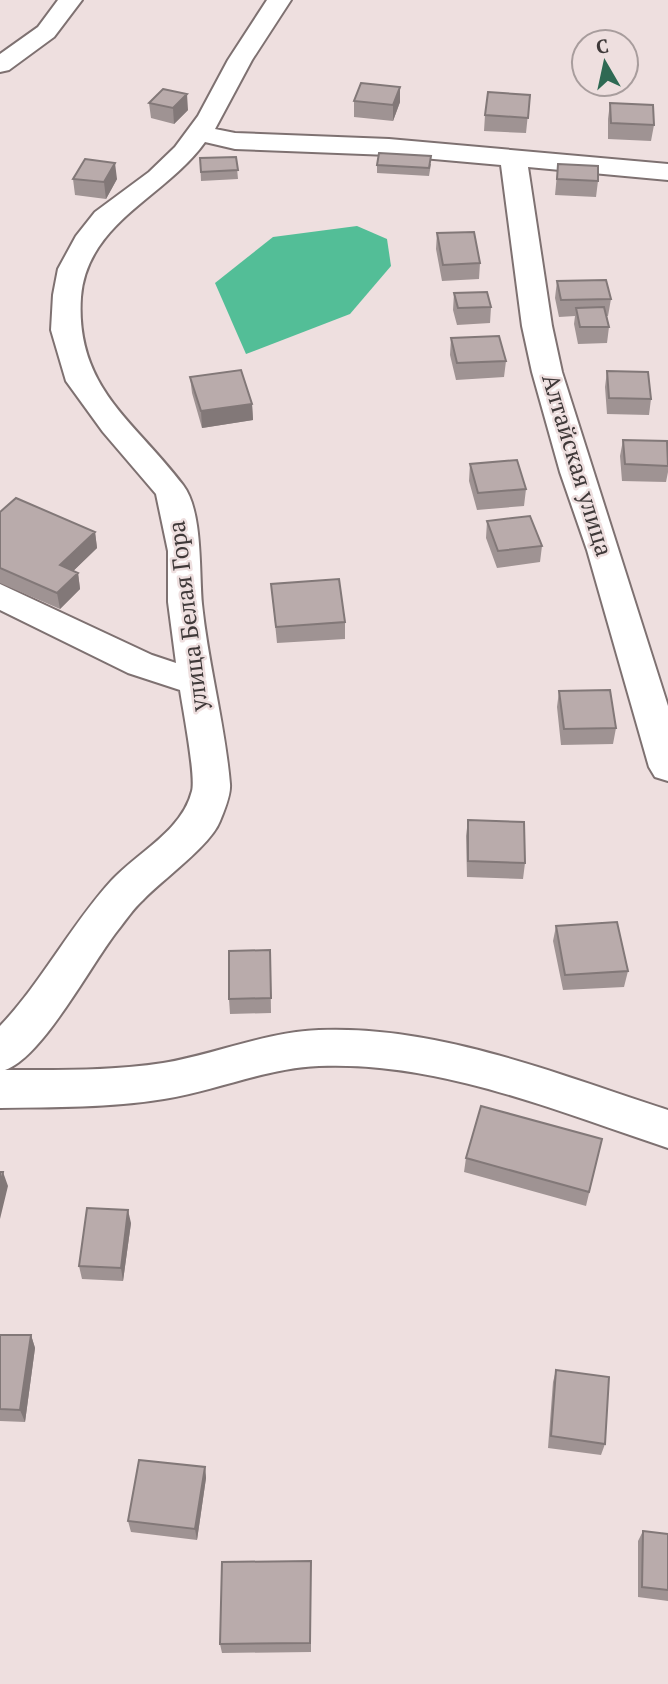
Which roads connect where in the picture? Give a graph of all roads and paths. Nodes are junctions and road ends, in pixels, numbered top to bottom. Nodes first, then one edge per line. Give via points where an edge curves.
1 (70, 0) edge
2 (279, 0) edge
3 (0, 65) edge
4 (200, 133) junction
5 (513, 157) junction
6 (668, 173) edge
7 (0, 596) edge
8 (195, 682) junction
9 (668, 768) edge
10 (0, 1054) edge
11 (0, 1089) edge
12 (668, 1129) edge

1 - 3 street via 46,32
2 - 4 street, улица Белая Гора
4 - 5 street via 235,141
4 - 8 street, улица Белая Гора via 158,178 105,218 86,242 72,269 66,330 81,381 172,492 185,551 185,602
5 - 6 street
5 - 9 street, Алтайская улица via 547,372
7 - 8 street via 140,664
8 - 10 street, улица Белая Гора via 212,788 201,822 126,891 87,939 36,1016
11 - 12 street via 164,1081 253,1058 320,1048 397,1052 510,1079

